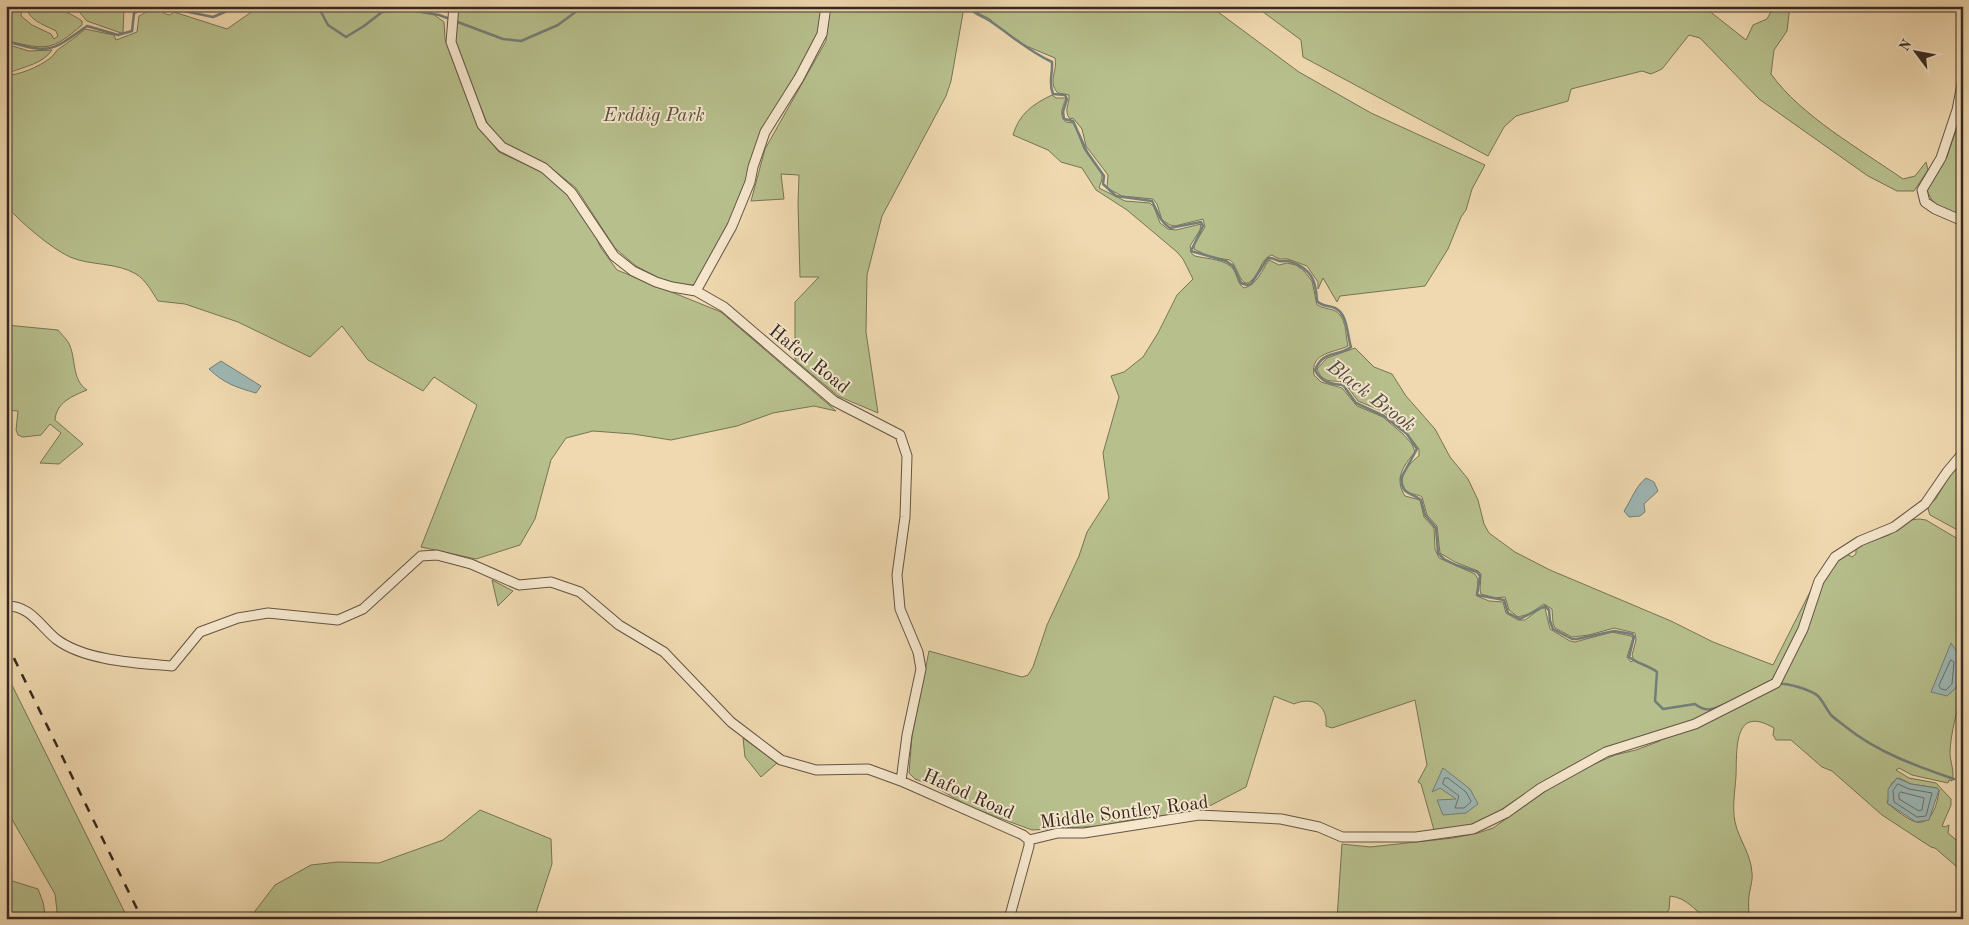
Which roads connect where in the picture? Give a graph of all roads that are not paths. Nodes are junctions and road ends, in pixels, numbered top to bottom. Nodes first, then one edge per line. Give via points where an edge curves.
1 (826, 6) edge
2 (454, 10) edge
3 (1963, 79) edge
4 (1963, 221) edge
5 (696, 291) junction
6 (1963, 453) edge
7 (6, 606) edge
8 (901, 781) junction
9 (1029, 840) junction
10 (1009, 919) edge

1 - 5 street via 822,34 766,132 732,226
2 - 5 street, Hafod Road via 450,42 482,125 502,147 544,168 571,192 614,256 633,271 672,287
3 - 4 street via 1957,110 1941,158 1922,190 1925,202
5 - 8 street, Hafod Road via 724,307 834,401 900,435 907,456 905,517 897,575 900,609 918,652 921,670
6 - 9 street, Middle Sontley Road via 1925,504 1894,527 1860,541 1835,557 1819,581 1803,629 1776,683 1695,724 1606,752 1541,788 1506,813 1473,829 1416,837 1342,837 1319,827 1281,819 1199,815 1084,833 1058,833
7 - 8 street via 16,606 35,617 56,639 81,652 172,666 200,632 238,618 268,613 338,620 363,609 421,556 437,556 471,564 519,585 551,582 580,592 619,625 664,652 731,722 781,760 816,770 868,769
8 - 9 street, Hafod Road
9 - 10 street, Hafod Road

